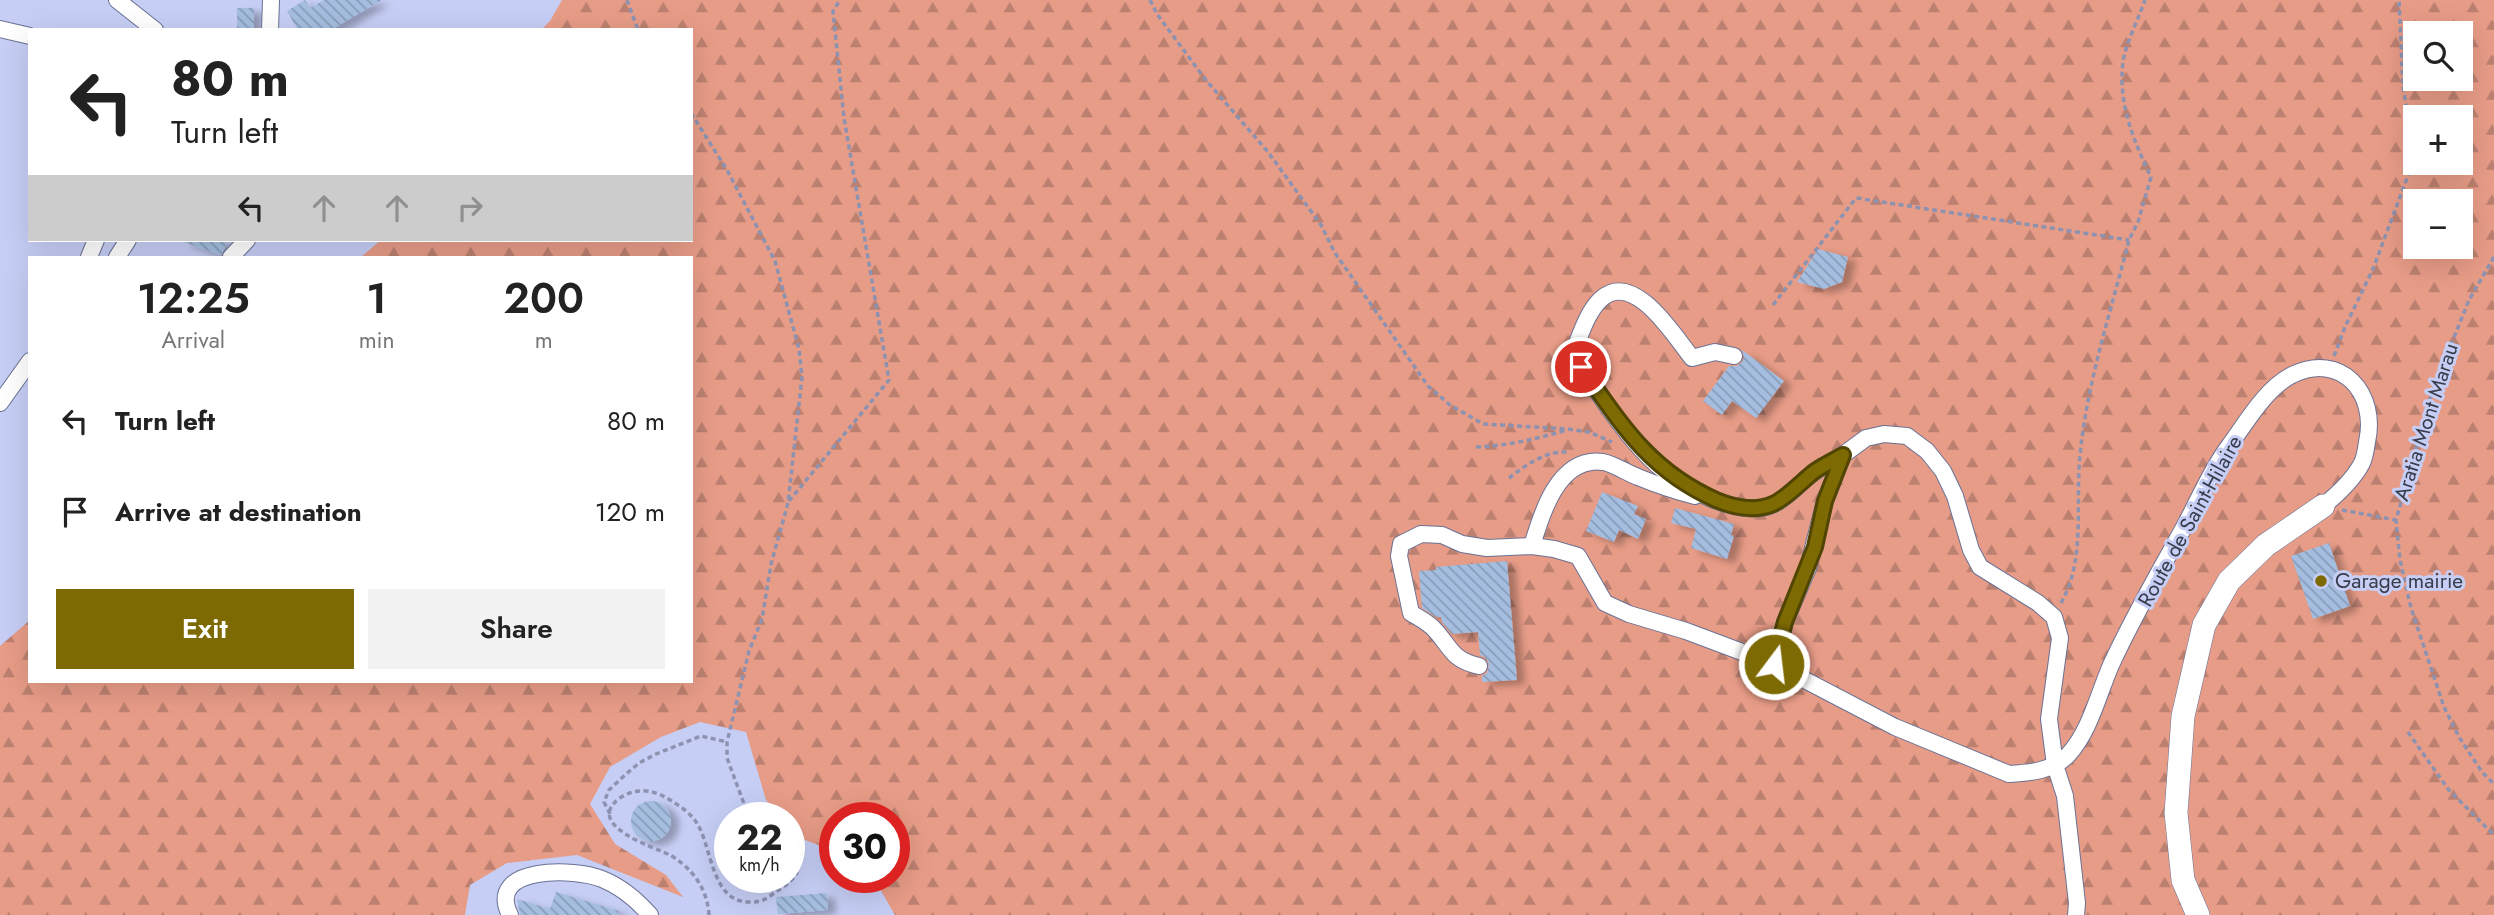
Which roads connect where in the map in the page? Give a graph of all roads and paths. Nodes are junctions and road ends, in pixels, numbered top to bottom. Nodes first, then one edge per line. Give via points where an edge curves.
1 (117, 0) edge
2 (271, 0) edge
3 (627, 0) edge
4 (839, 0) edge
5 (1150, 0) edge
6 (2145, 0) edge
7 (2399, 0) edge
8 (152, 28) edge
9 (270, 28) edge
10 (637, 28) edge
11 (0, 29) edge
12 (28, 36) edge
13 (693, 116) edge
14 (2129, 240) junction
15 (245, 242) edge
16 (232, 256) edge
17 (2494, 257) edge
18 (1773, 305) dead end
19 (1734, 356) dead end
20 (28, 364) edge
21 (2329, 368) junction
22 (0, 403) edge
23 (1568, 429) junction
24 (1618, 444) dead end
25 (1476, 447) dead end
26 (1843, 455) junction
27 (1602, 462) junction
28 (1509, 478) dead end
29 (788, 503) junction
30 (1723, 503) junction
31 (2323, 506) junction
32 (2396, 520) junction
33 (1532, 546) junction
34 (2054, 617) junction
35 (1774, 664) junction
36 (1479, 666) dead end
37 (2408, 732) dead end
38 (726, 742) junction
39 (2061, 760) junction
40 (2494, 784) edge
41 (742, 802) edge
42 (611, 816) junction
43 (2494, 835) edge
44 (714, 864) edge
45 (727, 893) edge
46 (773, 893) edge
47 (510, 915) edge
48 (650, 915) edge
49 (709, 915) edge
50 (2076, 915) edge
51 (2198, 915) edge

1 - 8 street
2 - 9 street
3 - 10 path
4 - 29 path via 833,11 844,118 889,380
5 - 23 path via 1205,79 1268,152 1321,225 1428,386 1483,424
6 - 14 path via 2123,60 2124,111 2151,177
7 - 21 path via 2412,165
11 - 12 street
13 - 29 path via 775,261 787,300 802,377
14 - 18 path via 1856,198
14 - 34 path via 2095,370 2080,455 2075,568
15 - 16 street
17 - 32 path, Aratia Mont Marau via 2469,300 2432,392
19 - 30 street via 1715,352 1692,358 1654,310 1625,292 1600,299 1575,348 1581,367 1651,459 1693,490
20 - 22 street
21 - 31 street via 2349,376 2363,395 2370,429 2363,462
21 - 39 street, Route de Saint-Hilaire via 2290,376 2262,402 2225,451 2112,663 2082,735
23 - 24 path
23 - 25 path via 1538,439
26 - 30 street via 1774,504 1747,509
26 - 34 street via 1866,438 1884,434 1907,436 1927,451 1955,496 1980,567
26 - 35 street
27 - 28 path via 1578,453 1554,452
27 - 30 street via 1672,491
27 - 33 street via 1566,474 1542,512
29 - 38 path via 762,619
31 - 32 path, Aratia Mont Marau
31 - 51 street via 2266,545 2229,581 2204,625 2183,716 2176,813 2183,880
32 - 40 path via 2411,608 2444,707 2459,737
33 - 35 street via 1578,556 1605,603
33 - 36 street via 1487,548 1421,534 1401,544 1399,556 1411,612 1434,629 1452,654
34 - 39 street via 2060,638 2049,719
35 - 39 street via 1895,727 2009,774 2029,773
37 - 43 path via 2448,789
38 - 41 path
38 - 42 path via 701,736 639,763 609,790 604,802
39 - 50 street
42 - 44 path via 612,807 628,793 641,790 668,799 698,824
42 - 49 path via 627,836 671,855 691,871 708,900
45 - 46 path via 743,902 761,902
47 - 48 street via 507,893 513,882 532,873 600,878 629,892

